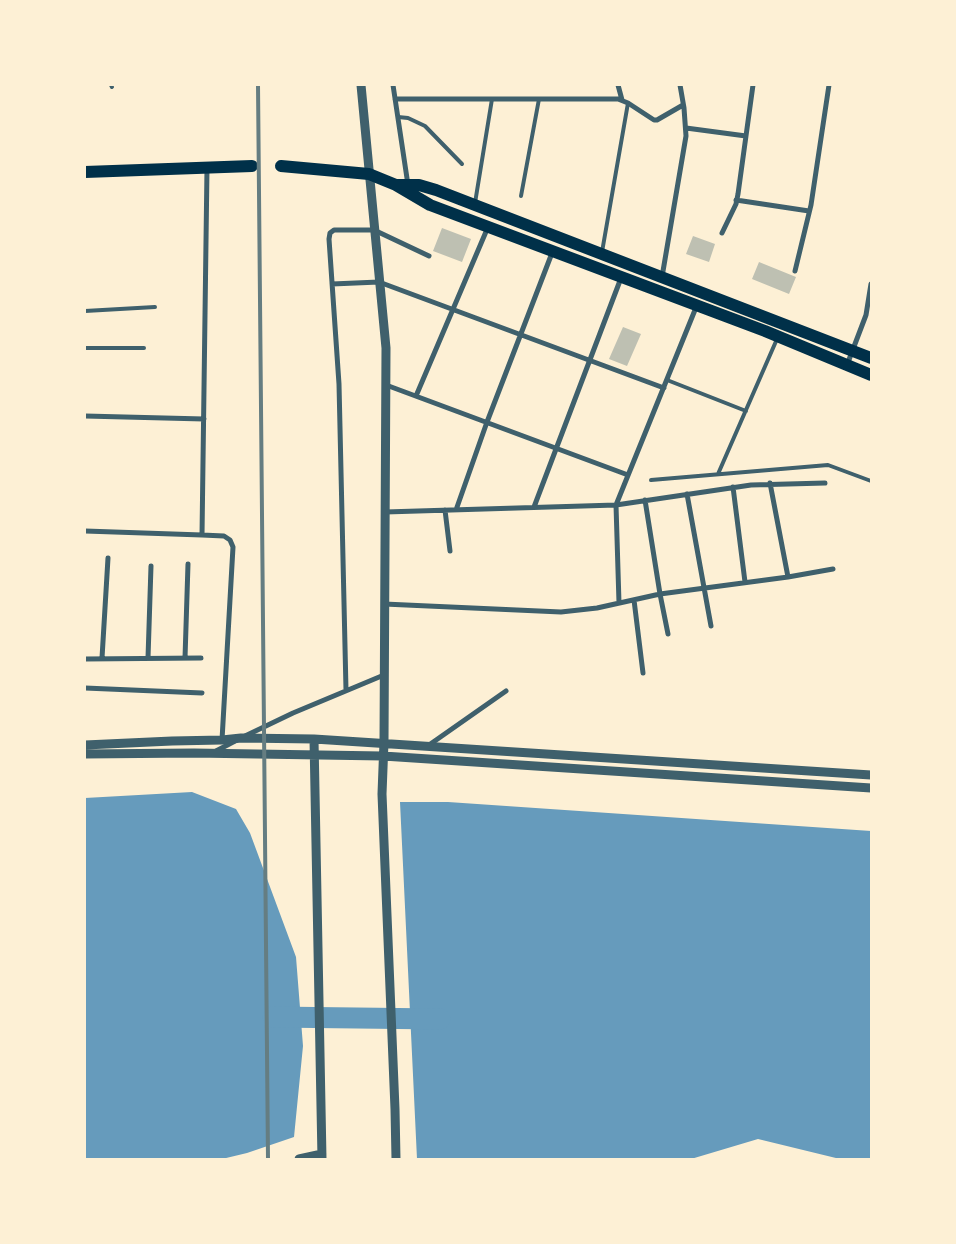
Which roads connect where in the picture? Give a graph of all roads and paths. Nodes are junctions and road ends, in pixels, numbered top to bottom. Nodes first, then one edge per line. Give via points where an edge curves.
1 (361, 85) edge
2 (393, 85) edge
3 (618, 85) edge
4 (680, 85) edge
5 (753, 85) edge
6 (828, 85) edge
7 (395, 99) junction
8 (492, 99) junction
9 (538, 99) junction
10 (625, 102) junction
11 (683, 104) junction
12 (398, 118) junction
13 (686, 128) junction
14 (746, 136) junction
15 (462, 164) dead end
16 (252, 166) dead end
17 (282, 166) dead end
18 (207, 168) junction
19 (85, 172) edge
20 (369, 174) junction
21 (402, 185) junction
22 (521, 196) dead end
23 (736, 200) junction
24 (475, 205) junction
25 (810, 211) junction
26 (488, 227) junction
27 (374, 230) junction
28 (722, 233) dead end
29 (553, 251) junction
30 (601, 254) junction
31 (429, 256) dead end
32 (796, 270) dead end
33 (622, 276) junction
34 (662, 278) junction
35 (379, 282) junction
36 (332, 284) junction
37 (871, 284) edge
38 (700, 299) junction
39 (154, 307) dead end
40 (453, 309) junction
41 (85, 311) edge
42 (521, 335) junction
43 (778, 336) junction
44 (85, 348) edge
45 (144, 348) dead end
46 (853, 351) junction
47 (871, 358) edge
48 (590, 360) junction
49 (847, 365) junction
50 (871, 375) edge
51 (667, 380) junction
52 (386, 385) junction
53 (664, 388) junction
54 (416, 396) junction
55 (746, 411) junction
56 (85, 416) edge
57 (204, 419) junction
58 (487, 422) junction
59 (556, 448) junction
60 (628, 474) junction
61 (718, 474) junction
62 (651, 480) dead end
63 (871, 481) edge
64 (770, 483) junction
65 (825, 483) dead end
66 (733, 487) junction
67 (687, 494) junction
68 (645, 500) junction
69 (616, 505) junction
70 (534, 507) junction
71 (445, 510) junction
72 (456, 510) junction
73 (385, 512) junction
74 (85, 531) edge
75 (202, 535) junction
76 (450, 551) dead end
77 (108, 558) dead end
78 (188, 564) dead end
79 (151, 566) dead end
80 (833, 570) dead end
81 (788, 577) junction
82 (745, 582) junction
83 (703, 588) junction
84 (660, 594) junction
85 (634, 600) junction
86 (384, 604) junction
87 (619, 604) junction
88 (711, 626) dead end
89 (668, 634) dead end
90 (102, 658) junction
91 (148, 658) junction
92 (185, 658) junction
93 (201, 658) dead end
94 (85, 659) edge
95 (643, 673) dead end
96 (384, 675) junction
97 (85, 688) edge
98 (346, 690) junction
99 (506, 691) dead end
100 (202, 693) dead end
101 (241, 738) junction
102 (314, 739) junction
103 (222, 740) junction
104 (384, 742) junction
105 (85, 745) edge
106 (429, 745) junction
107 (213, 753) junction
108 (85, 754) edge
109 (314, 755) junction
110 (383, 756) junction
111 (659, 761) junction
112 (659, 774) junction
113 (871, 775) edge
114 (871, 788) edge
115 (322, 1156) edge
116 (299, 1159) edge
117 (396, 1159) edge

1 - 20 street
2 - 7 street
3 - 10 street
4 - 11 street
5 - 14 street
6 - 25 street
7 - 8 street
7 - 12 street
8 - 9 street
8 - 24 lane
9 - 10 street via 607,98
9 - 22 lane
10 - 11 street via 654,120
10 - 30 lane
11 - 13 street
12 - 15 lane via 408,118 425,126
12 - 21 street
13 - 14 street
13 - 34 street
14 - 23 street
16 - 18 highway
17 - 20 highway
18 - 19 highway
18 - 57 street
20 - 21 highway
20 - 27 street
21 - 24 highway via 419,185
21 - 26 highway via 430,205
23 - 25 street
23 - 28 street
24 - 30 highway
25 - 32 street
26 - 29 highway
26 - 40 street
27 - 31 street
27 - 35 street
27 - 36 street via 334,230 330,233
29 - 33 highway
29 - 42 street
30 - 34 highway
33 - 38 highway
33 - 48 street
34 - 38 highway
35 - 36 street
35 - 40 street
35 - 52 street via 386,348
36 - 98 street via 339,384
37 - 46 street via 866,315
38 - 43 highway
38 - 46 highway
38 - 51 street
39 - 41 lane
40 - 42 street
40 - 54 street
42 - 48 street
42 - 58 street
43 - 49 highway
43 - 55 lane
44 - 45 lane
46 - 47 highway
46 - 49 street
48 - 53 street
48 - 59 street
49 - 50 highway
51 - 53 street
51 - 55 lane
52 - 54 street
52 - 73 street
53 - 60 street
54 - 58 street
55 - 61 lane
56 - 57 street
57 - 75 street
58 - 59 street
58 - 72 street
59 - 60 street
59 - 70 street
60 - 69 street
61 - 62 lane
61 - 63 lane via 828,465
64 - 65 street
64 - 66 street
64 - 81 street
66 - 67 street
66 - 82 street
67 - 68 street
67 - 83 street
68 - 69 street
68 - 84 street
69 - 70 street
69 - 87 street
70 - 72 street
71 - 72 street
71 - 73 street
71 - 76 street
73 - 86 street
74 - 75 street
75 - 103 street via 224,536 233,548
77 - 90 street
78 - 92 street
79 - 91 street
80 - 81 street
81 - 82 street
82 - 83 street
83 - 84 street
83 - 88 street
84 - 85 street
84 - 89 street
85 - 87 street
85 - 95 street
86 - 87 street via 561,612
86 - 96 street
90 - 91 street
90 - 94 street
91 - 92 street
92 - 93 street
96 - 98 street
96 - 104 street
97 - 100 street
98 - 101 street
99 - 106 street
101 - 102 street
101 - 103 street
101 - 107 street
102 - 104 street
102 - 109 street
103 - 105 street
104 - 106 street
104 - 110 street
106 - 111 street
107 - 108 street
107 - 109 street
109 - 110 street
109 - 115 street
110 - 112 street
110 - 117 street
111 - 112 street
111 - 113 street
112 - 114 street
115 - 116 street

